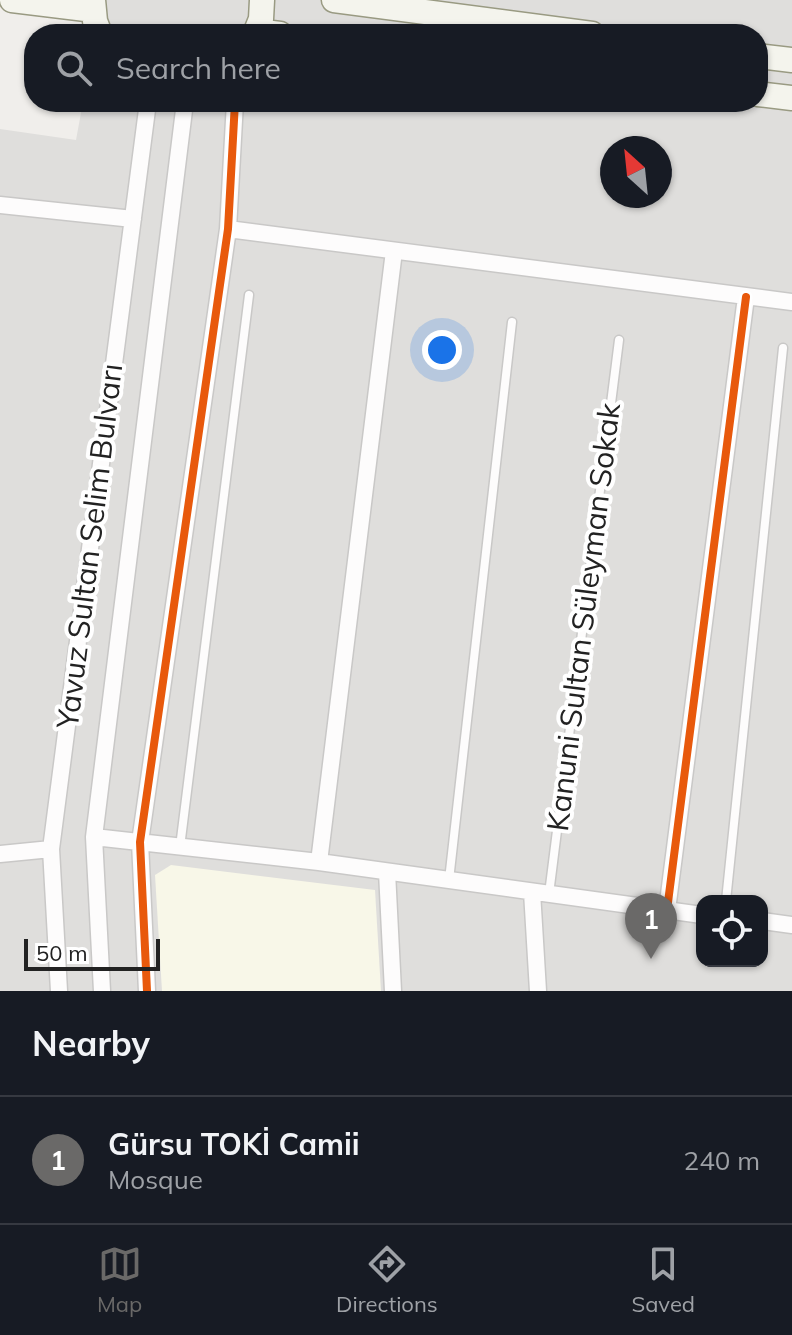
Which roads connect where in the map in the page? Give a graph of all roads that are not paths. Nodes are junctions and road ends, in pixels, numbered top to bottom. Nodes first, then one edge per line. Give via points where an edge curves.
1 (12, 0) edge
2 (262, 0) edge
3 (334, 0) edge
4 (96, 15) edge
5 (262, 24) edge
6 (516, 24) edge
7 (768, 57) edge
8 (792, 60) edge
9 (768, 95) edge
10 (792, 98) edge
11 (147, 112) edge
12 (184, 112) edge
13 (234, 112) edge
14 (0, 205) edge
15 (133, 219) junction
16 (228, 229) junction
17 (394, 251) junction
18 (249, 295) dead end
19 (746, 297) junction
20 (792, 302) edge
21 (512, 322) dead end
22 (619, 340) dead end
23 (783, 348) dead end
24 (94, 837) junction
25 (140, 842) junction
26 (180, 847) junction
27 (51, 849) junction
28 (0, 854) edge
29 (319, 862) junction
30 (387, 872) junction
31 (449, 880) junction
32 (540, 893) junction
33 (727, 895) edge
34 (667, 910) junction
35 (696, 914) edge
36 (768, 922) edge
37 (792, 925) edge
38 (59, 991) edge
39 (102, 991) edge
40 (147, 991) edge
41 (393, 991) edge
42 (538, 991) edge

1 - 4 street
2 - 5 street
3 - 6 street
7 - 8 street
9 - 10 street
11 - 15 street, Yavuz Sultan Selim Bulvarı
12 - 24 street, Yavuz Sultan Selim Bulvarı
13 - 16 street
14 - 15 street
15 - 27 street, Yavuz Sultan Selim Bulvarı
16 - 17 street
16 - 25 street
17 - 19 street
17 - 29 street
18 - 26 lane
19 - 20 street
19 - 34 street
21 - 31 lane
22 - 32 lane, Kanuni Sultan Süleyman Sokak
23 - 33 lane
24 - 25 street
24 - 39 street, Yavuz Sultan Selim Bulvarı
25 - 26 street
25 - 40 street
26 - 29 street
27 - 28 street
27 - 38 street, Yavuz Sultan Selim Bulvarı
29 - 30 street
30 - 31 street
30 - 41 street
31 - 32 street
32 - 34 street
32 - 42 street
34 - 35 street
36 - 37 street

